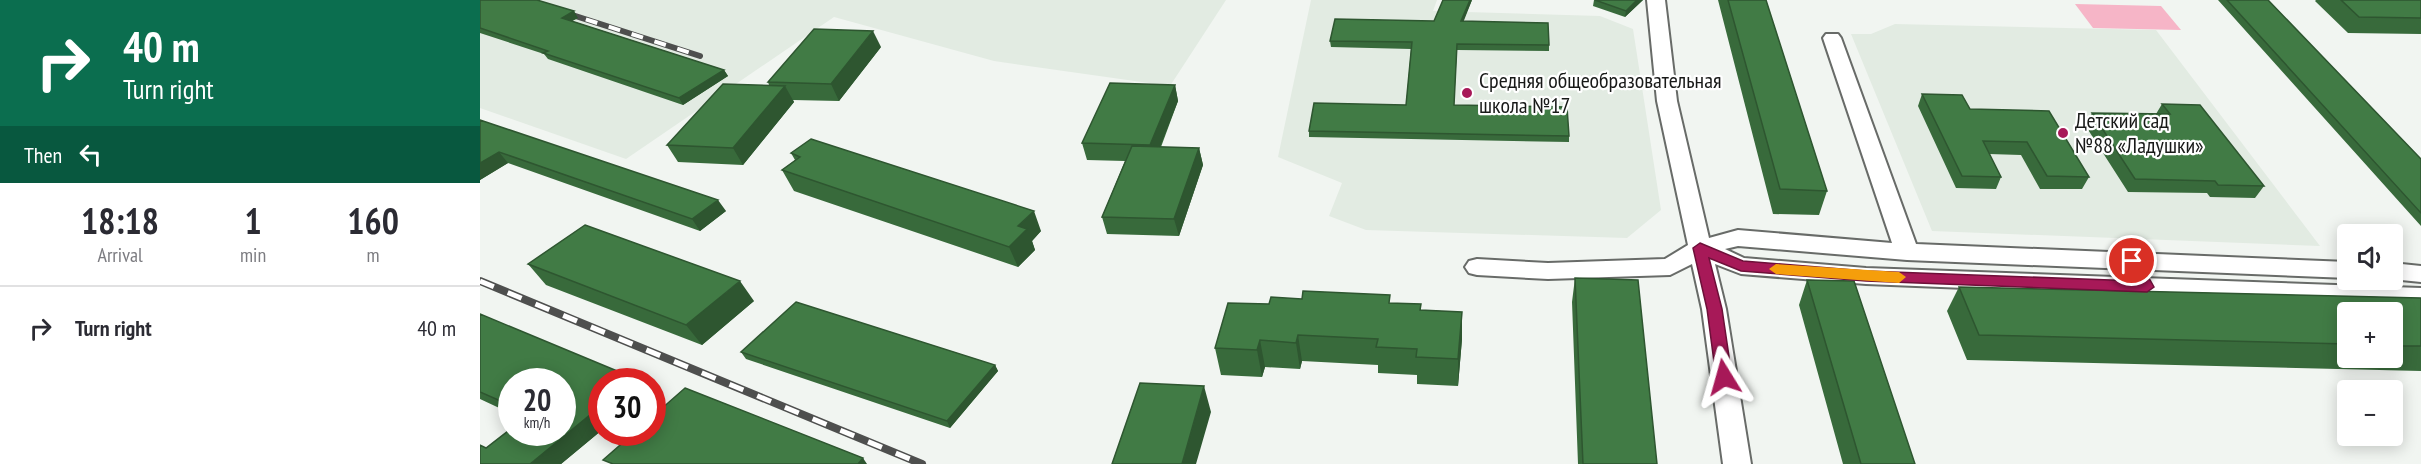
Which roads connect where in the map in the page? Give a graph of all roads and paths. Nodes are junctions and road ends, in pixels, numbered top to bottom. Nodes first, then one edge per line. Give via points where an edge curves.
1 (1656, 0) edge
2 (1832, 38) dead end
3 (1700, 248) junction
4 (1907, 252) junction
5 (2132, 261) junction
6 (1477, 267) dead end
7 (2337, 270) edge
8 (2403, 272) edge
9 (2421, 274) edge
10 (2147, 287) junction
11 (2421, 297) edge
12 (1737, 464) edge

1 - 3 street via 1667,101
2 - 4 street
3 - 4 street via 1738,238
3 - 6 street via 1670,267 1548,271
3 - 10 street via 1741,266 1866,276
3 - 12 street via 1714,309
4 - 5 street
5 - 7 street
5 - 10 street
8 - 9 street
10 - 11 street

